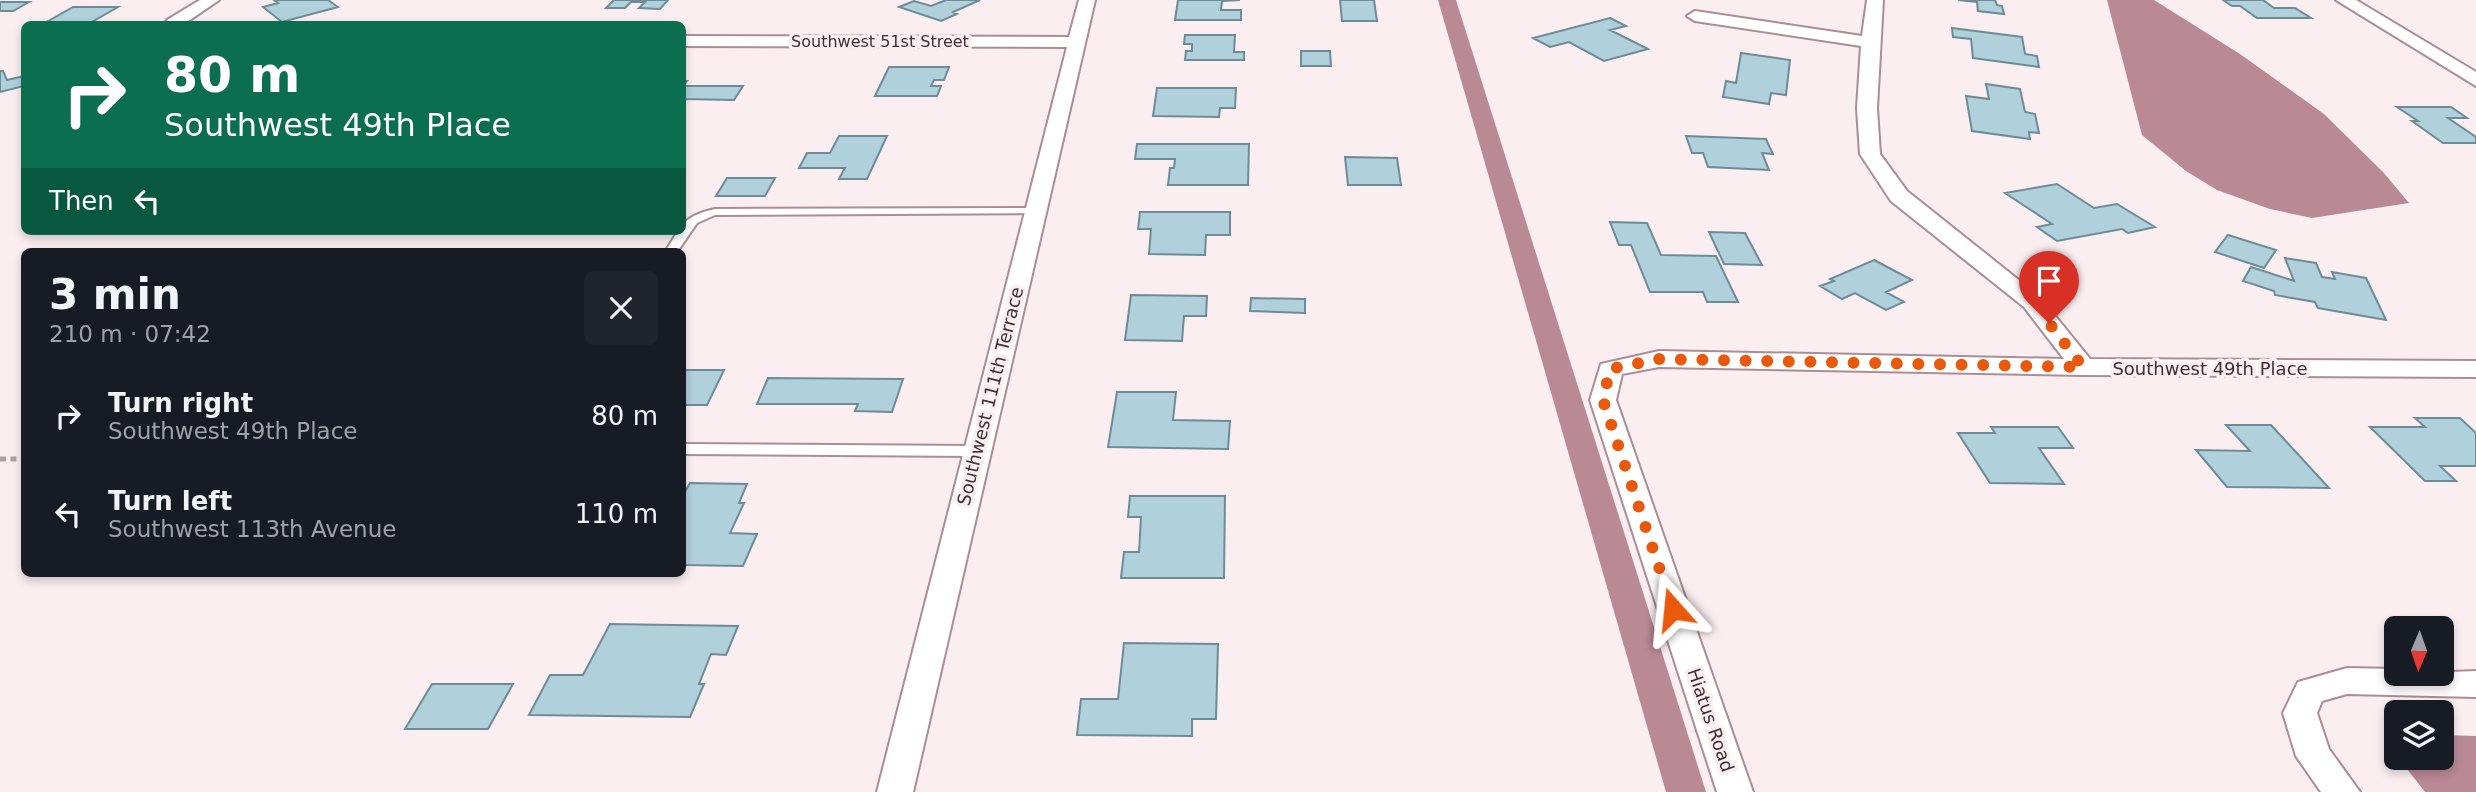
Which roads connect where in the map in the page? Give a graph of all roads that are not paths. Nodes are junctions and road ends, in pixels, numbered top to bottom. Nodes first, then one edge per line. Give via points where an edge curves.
1 (211, 0) edge
2 (1087, 0) edge
3 (1875, 0) edge
4 (2344, 0) edge
5 (1695, 16) dead end
6 (178, 21) edge
7 (686, 41) edge
8 (1077, 42) junction
9 (1870, 42) junction
10 (2476, 80) edge
11 (1035, 211) junction
12 (686, 229) edge
13 (2083, 367) junction
14 (1610, 369) joint
15 (2476, 369) edge
16 (686, 449) edge
17 (976, 451) junction
18 (2476, 684) edge
19 (895, 792) edge
20 (1735, 792) edge
21 (2343, 792) edge

1 - 6 street
2 - 8 street, Southwest 111th Terrace
3 - 9 street
4 - 10 street
5 - 9 street
7 - 8 street, Southwest 51st Street
8 - 11 street, Southwest 111th Terrace
9 - 13 street via 1870,154 1899,196 2032,302
11 - 12 lane via 715,212 700,214
11 - 17 street, Southwest 111th Terrace
13 - 14 street, Southwest 49th Place via 1659,359
13 - 15 street, Southwest 49th Place
14 - 20 street, Hiatus Road via 1603,400
16 - 17 lane
17 - 19 street, Southwest 111th Terrace
18 - 21 street via 2347,681 2310,691 2300,713 2314,756

